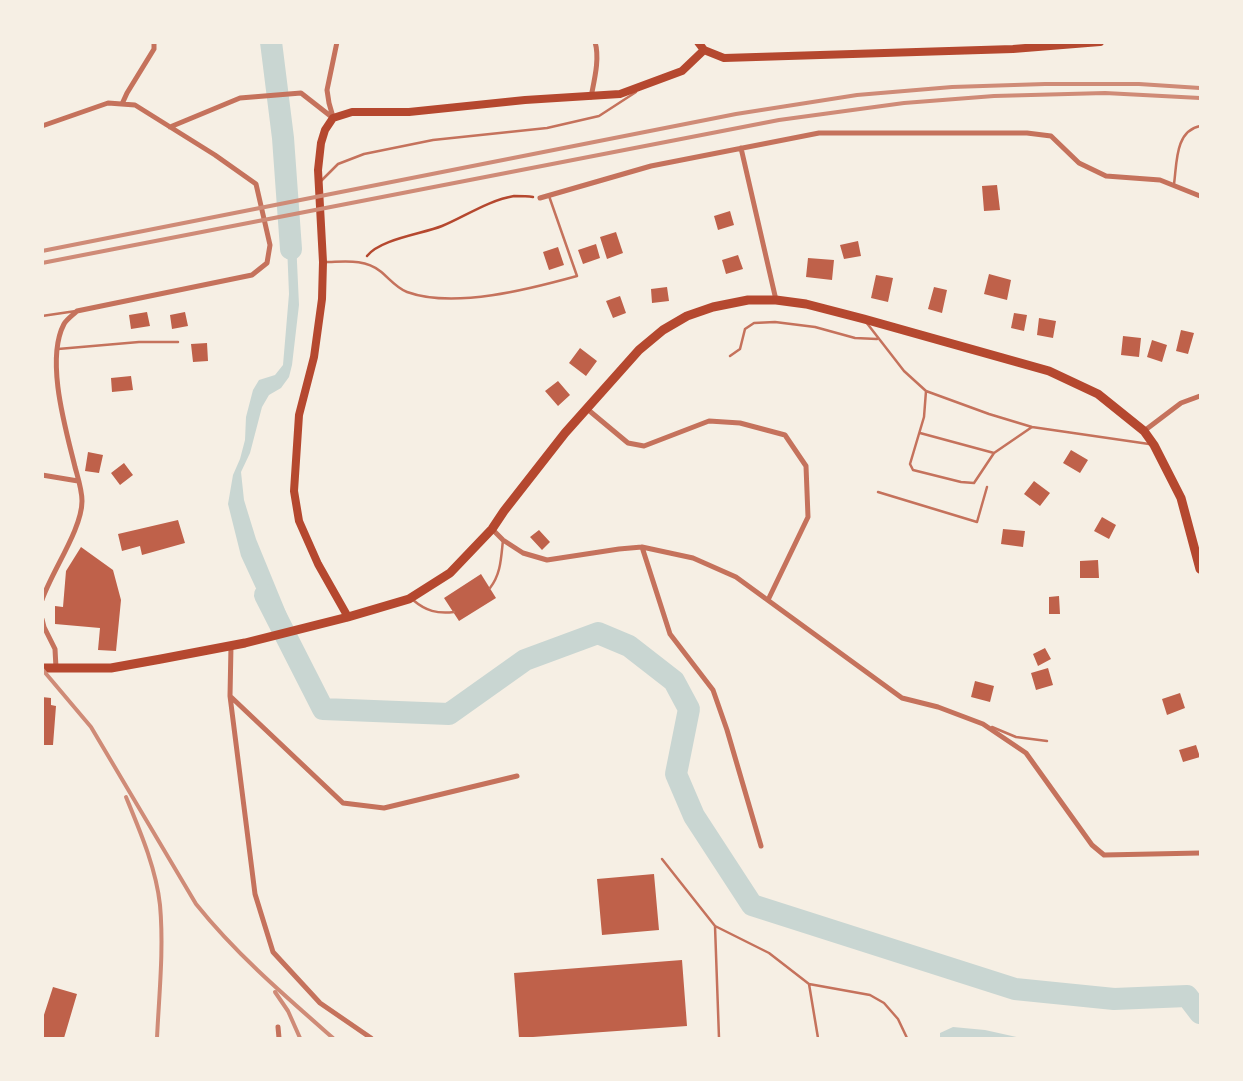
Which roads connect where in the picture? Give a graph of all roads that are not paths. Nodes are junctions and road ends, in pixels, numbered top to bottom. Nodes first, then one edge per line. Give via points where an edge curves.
1 (154, 42) edge
2 (338, 42) edge
3 (589, 42) edge
4 (698, 42) edge
5 (1100, 42) edge
6 (596, 45) edge
7 (704, 50) junction
8 (647, 84) junction
9 (590, 97) junction
10 (122, 104) junction
11 (333, 118) junction
12 (42, 126) edge
13 (1200, 126) edge
14 (170, 127) junction
15 (741, 148) junction
16 (318, 184) junction
17 (1174, 186) junction
18 (549, 196) junction
19 (1200, 196) edge
20 (540, 198) road end
21 (323, 262) junction
22 (776, 300) junction
23 (77, 311) junction
24 (42, 316) edge
25 (864, 319) junction
26 (878, 339) junction
27 (178, 342) dead end
28 (58, 349) junction
29 (730, 356) dead end
30 (926, 391) junction
31 (1200, 396) edge
32 (586, 408) junction
33 (1032, 427) junction
34 (1144, 430) junction
35 (920, 434) junction
36 (1154, 445) junction
37 (994, 453) junction
38 (42, 475) edge
39 (78, 481) junction
40 (987, 486) dead end
41 (878, 492) dead end
42 (492, 529) junction
43 (503, 540) junction
44 (642, 548) junction
45 (1200, 569) edge
46 (490, 588) dead end
47 (410, 598) junction
48 (42, 600) edge
49 (768, 600) junction
50 (454, 612) dead end
51 (348, 616) junction
52 (42, 619) edge
53 (231, 646) junction
54 (42, 668) edge
55 (56, 669) junction
56 (230, 696) junction
57 (983, 724) junction
58 (1047, 741) dead end
59 (517, 776) dead end
60 (761, 846) dead end
61 (1200, 853) edge
62 (662, 859) dead end
63 (715, 926) junction
64 (809, 984) junction
65 (278, 1027) dead end
66 (279, 1038) edge
67 (370, 1038) edge
68 (718, 1038) edge
69 (818, 1038) edge
70 (907, 1038) edge

1 - 10 street via 154,49
2 - 11 street via 328,90
3 - 6 street
4 - 7 main road
5 - 7 main road via 1013,49 724,58
6 - 9 street
7 - 8 main road via 682,71
8 - 9 main road via 620,94
8 - 16 lane via 599,116 547,128 433,140 364,154 338,164
9 - 11 main road via 409,112 352,112
10 - 12 street via 108,104
10 - 14 street via 135,105
11 - 14 street via 301,93 240,98
11 - 16 main road via 321,143
13 - 17 lane via 1192,128 1180,143
14 - 23 street via 256,184 270,245 267,262 252,275
15 - 17 street via 819,133 1043,134 1051,136 1079,163 1106,176 1160,180
15 - 18 street via 651,166
15 - 22 street
16 - 21 main road
17 - 19 street
18 - 20 street
18 - 21 lane via 577,276 511,293 456,298 406,291 377,268 362,262
21 - 51 main road via 314,357 299,416 294,491 299,521 318,564
22 - 25 main road
22 - 32 main road via 748,300 687,316 639,350
23 - 24 lane
23 - 28 street via 65,323
25 - 26 lane
25 - 34 main road via 1050,371 1098,394
26 - 29 lane via 855,338 782,322 754,323 745,329 740,348
26 - 30 lane via 904,371
27 - 28 lane
28 - 39 street via 57,381
30 - 33 lane
30 - 35 lane
31 - 34 street via 1180,403
32 - 42 main road
32 - 49 street via 628,443 644,446 709,422 740,423 785,435 806,466 808,516
33 - 36 lane
33 - 37 lane
34 - 36 main road
35 - 37 lane
35 - 37 lane via 910,464 913,470 974,483
36 - 45 main road via 1181,498
38 - 39 street
39 - 48 street via 82,501 77,524
40 - 41 lane via 977,522
42 - 43 street
42 - 47 main road via 450,573
43 - 44 street via 523,554 547,560 619,548
43 - 46 lane via 500,568
44 - 49 street via 693,558 736,577
44 - 60 street via 670,634 713,690
47 - 50 lane via 430,612
47 - 51 main road
49 - 57 street via 902,698
51 - 53 main road
52 - 55 street via 55,648
53 - 55 main road via 111,668
53 - 56 street
54 - 55 main road
56 - 59 street via 343,804 384,808
56 - 67 street via 255,894 273,952 320,1003
57 - 58 lane via 1016,736
57 - 61 street via 1026,753 1092,845 1104,854
62 - 63 lane
63 - 64 lane via 769,953
63 - 68 lane
64 - 69 lane
64 - 70 lane via 870,995 884,1003 898,1019
65 - 66 street

